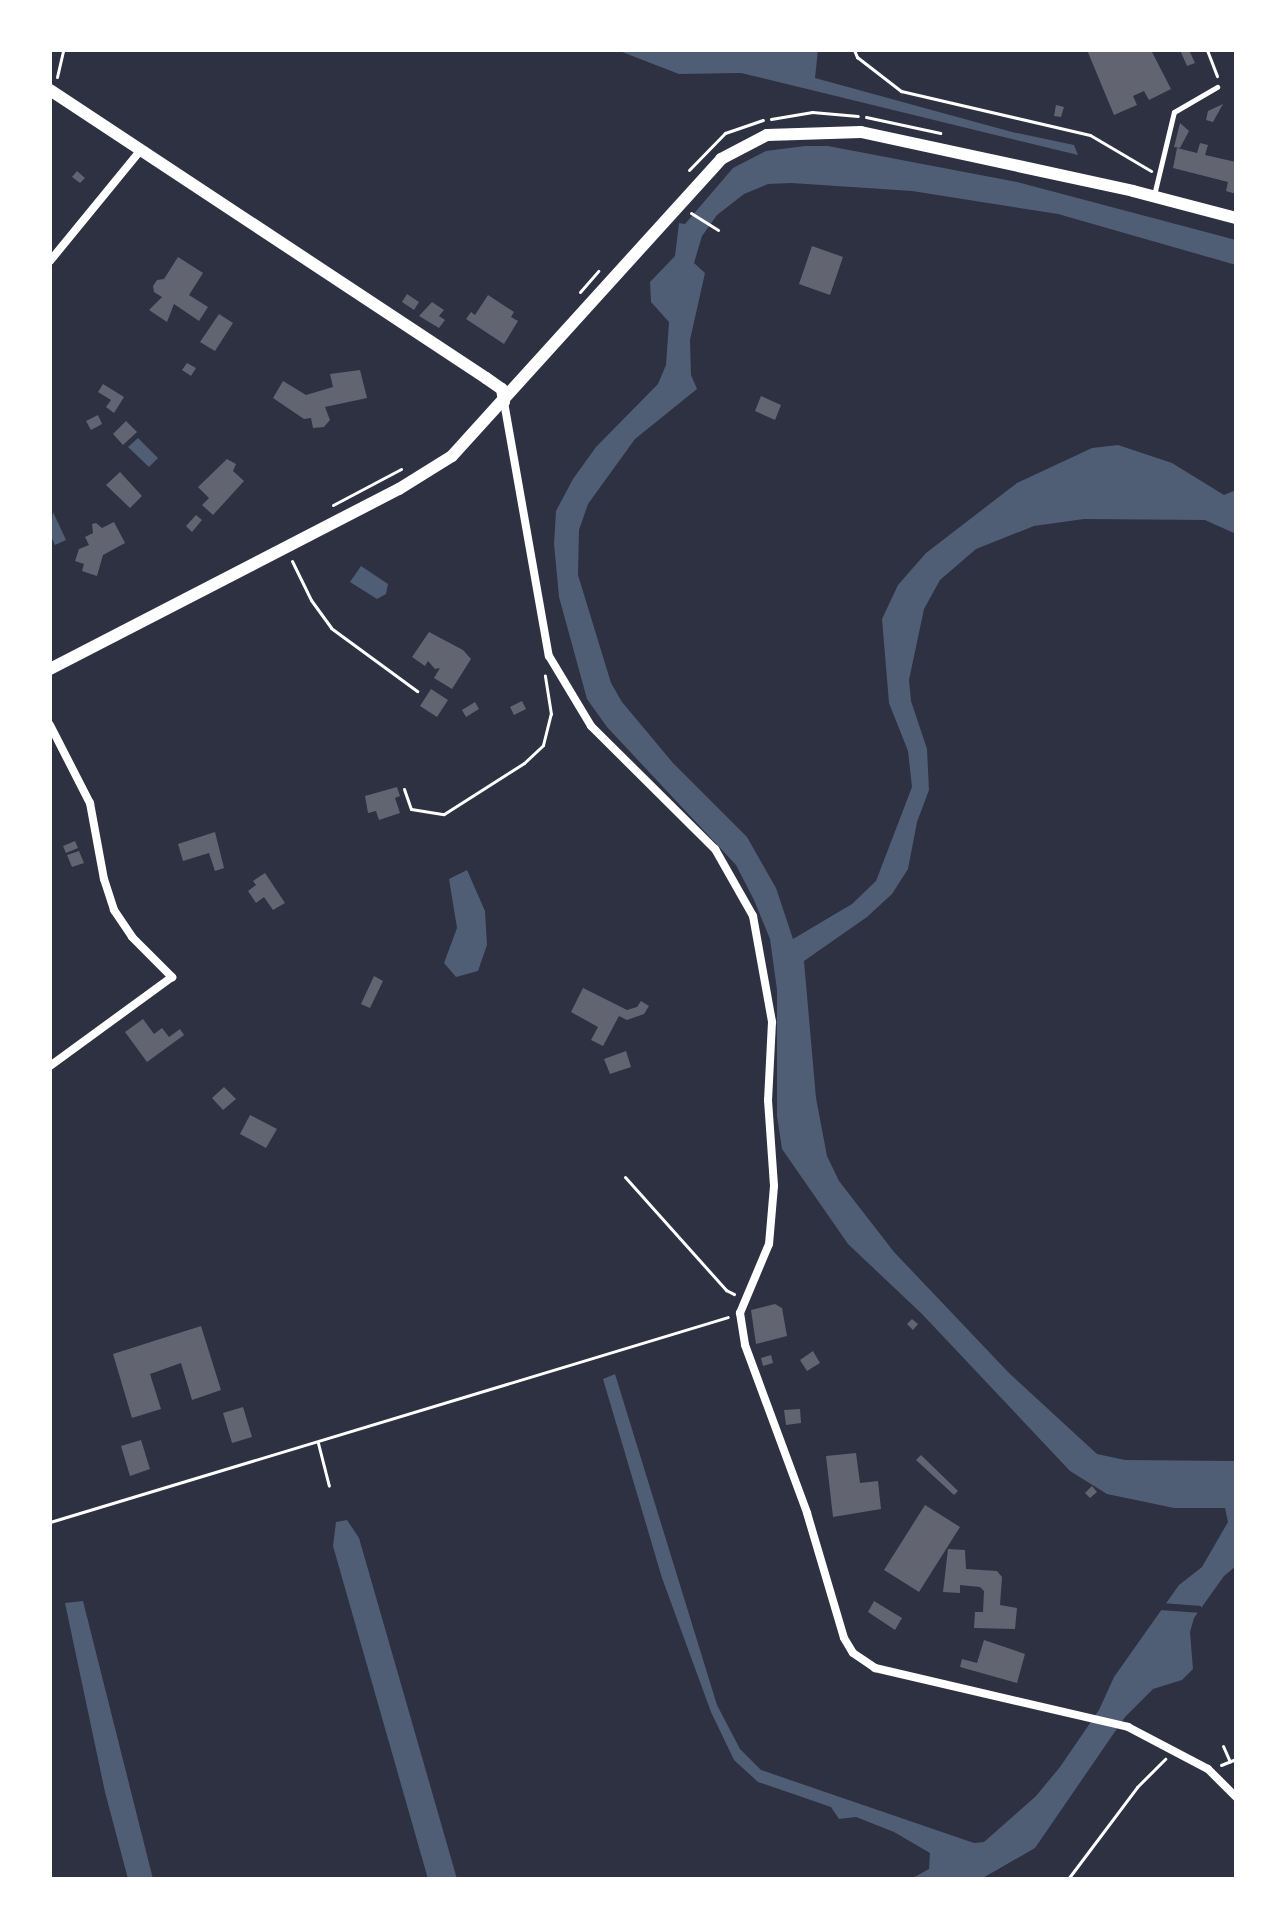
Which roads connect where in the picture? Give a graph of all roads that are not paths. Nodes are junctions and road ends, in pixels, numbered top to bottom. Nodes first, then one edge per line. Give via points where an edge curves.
1 (1217, 87) road end
2 (52, 91) edge
3 (141, 150) junction
4 (1154, 196) junction
5 (1236, 218) edge
6 (50, 261) edge
7 (504, 402) junction
8 (50, 669) edge
9 (50, 725) edge
10 (50, 1066) edge
11 (1236, 1797) edge

1 - 4 lane via 1174,112
2 - 3 street
3 - 6 street
3 - 7 street via 502,389
4 - 5 street
4 - 7 street via 861,132 767,135 721,159
7 - 8 street via 452,456 399,489
7 - 11 street via 549,656 591,726 715,849 753,916 772,1022 768,1100 774,1186 769,1244 740,1313 745,1345 807,1513 844,1638 853,1653 875,1668 1128,1727 1208,1769
9 - 10 street via 90,803 114,910 132,937 172,977

